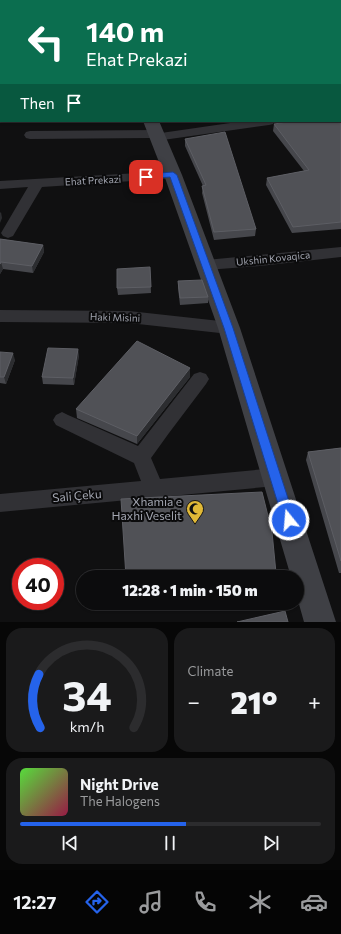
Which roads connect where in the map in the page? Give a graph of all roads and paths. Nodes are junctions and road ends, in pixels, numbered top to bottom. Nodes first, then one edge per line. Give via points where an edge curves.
1 (258, 122) edge
2 (154, 131) edge
3 (30, 134) dead end
4 (173, 175) junction
5 (37, 183) junction
6 (0, 185) edge
7 (8, 233) dead end
8 (341, 252) edge
9 (206, 265) junction
10 (0, 316) edge
11 (229, 328) junction
12 (200, 378) dead end
13 (62, 420) dead end
14 (141, 457) junction
15 (276, 477) junction
16 (154, 489) junction
17 (0, 503) edge
18 (320, 622) edge

1 - 2 street
2 - 3 street
2 - 4 street
4 - 5 street, Ehat Prekazi
4 - 9 street
5 - 6 street, Ehat Prekazi
5 - 7 street
8 - 9 street, Ukshin Kovaqica
9 - 11 street
10 - 11 street, Haki Misini via 129,317
11 - 15 street
12 - 14 street
13 - 14 street
14 - 16 street
15 - 16 street, Sali Çeku
15 - 18 street
16 - 17 street, Sali Çeku

